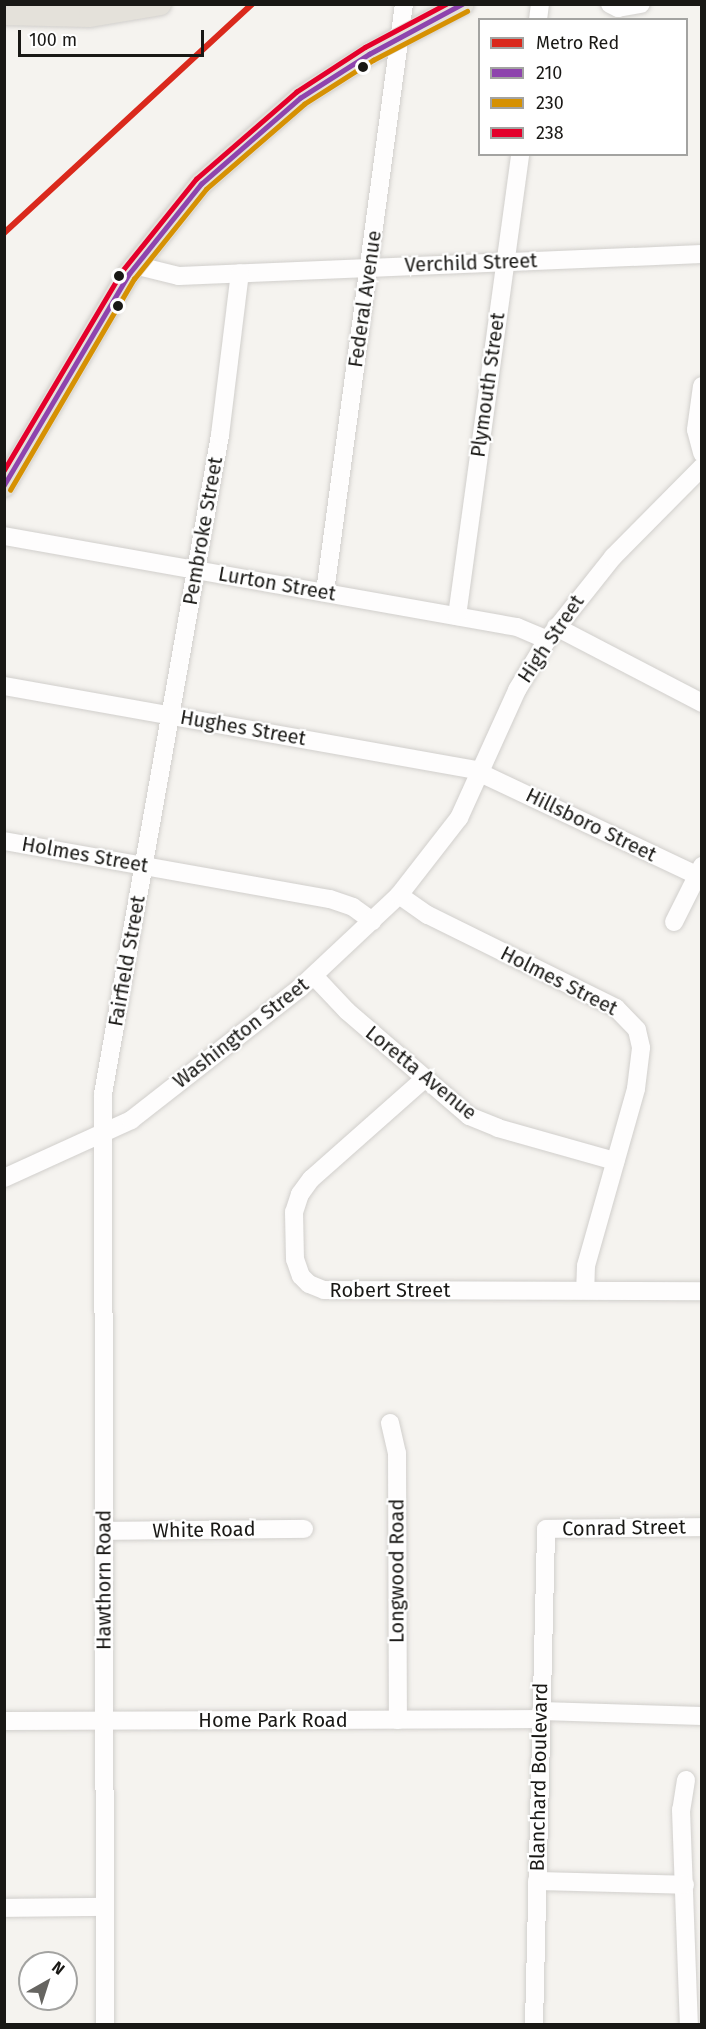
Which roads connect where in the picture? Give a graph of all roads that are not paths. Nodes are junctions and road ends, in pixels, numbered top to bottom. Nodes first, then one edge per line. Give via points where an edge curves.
1 (160, 4) edge
2 (404, 4) edge
3 (463, 4) edge
4 (609, 4) edge
5 (641, 4) edge
6 (4, 14) edge
7 (398, 37) junction
8 (520, 156) edge
9 (702, 254) edge
10 (505, 262) junction
11 (134, 265) junction
12 (370, 267) junction
13 (240, 273) junction
14 (702, 386) edge
15 (702, 453) edge
16 (702, 467) edge
17 (4, 486) edge
18 (4, 536) edge
19 (195, 570) junction
20 (325, 592) junction
21 (457, 616) junction
22 (552, 634) junction
23 (4, 686) edge
24 (702, 703) edge
25 (170, 715) junction
26 (480, 772) junction
27 (157, 788) joint
28 (4, 841) edge
29 (444, 841) joint
30 (144, 866) junction
31 (700, 873) edge
32 (399, 895) junction
33 (372, 921) junction
34 (674, 922) dead end
35 (314, 976) junction
36 (423, 1080) junction
37 (103, 1135) junction
38 (615, 1161) junction
39 (4, 1178) edge
40 (585, 1290) junction
41 (702, 1291) edge
42 (390, 1423) dead end
43 (702, 1527) edge
44 (304, 1529) dead end
45 (546, 1529) joint
46 (104, 1531) junction
47 (541, 1715) junction
48 (702, 1716) edge
49 (398, 1720) junction
50 (4, 1721) edge
51 (105, 1721) junction
52 (686, 1780) dead end
53 (537, 1881) junction
54 (685, 1885) junction
55 (104, 1907) junction
56 (4, 1908) edge
57 (105, 2025) edge
58 (534, 2025) edge
59 (690, 2025) edge

1 - 6 main road via 90,16
2 - 7 street, Federal Avenue
3 - 7 main road
4 - 5 street
7 - 11 main road via 325,81 256,133 188,198
7 - 12 street, Federal Avenue
8 - 10 street, Plymouth Street
9 - 10 street, Verchild Street
10 - 12 street, Verchild Street
10 - 21 street, Plymouth Street
11 - 13 street, Verchild Street via 168,275
11 - 17 main road
12 - 13 street, Verchild Street
12 - 20 street, Federal Avenue
13 - 19 street, Pembroke Street via 222,420
14 - 15 street via 696,430
16 - 22 street, High Street via 619,550
18 - 19 street, Lurton Street
19 - 20 street, Lurton Street
19 - 25 street, Pembroke Street
20 - 21 street, Lurton Street
21 - 22 street, Lurton Street
22 - 24 street, Lurton Street
22 - 26 street, High Street via 517,690
23 - 25 street, Hughes Street
25 - 26 street, Hughes Street
25 - 27 street, Pembroke Street
26 - 29 street, High Street
26 - 31 street, Hillsboro Street
27 - 30 street, Fairfield Street
28 - 30 street, Holmes Street
29 - 32 street, Washington Street
30 - 33 street, Holmes Street via 338,900
30 - 37 street, Fairfield Street via 104,1086
31 - 34 street
32 - 33 street, Washington Street
32 - 38 street, Holmes Street via 428,915 616,1008 630,1019 639,1036 641,1055 636,1089
33 - 35 street, Washington Street
35 - 36 street, Loretta Avenue
35 - 37 street, Washington Street via 131,1120
36 - 38 street, Loretta Avenue via 483,1123
36 - 40 street, Robert Street via 303,1188 294,1212 295,1259 301,1276 324,1290
37 - 39 street, Washington Street
37 - 46 street, Hawthorn Road
38 - 40 street, Holmes Street via 586,1266
40 - 41 street, Robert Street
42 - 49 street, Longwood Road via 397,1454
43 - 45 street, Conrad Street
44 - 46 street, White Road
45 - 47 street, Blanchard Boulevard
46 - 51 street, Hawthorn Road
47 - 48 street, Home Park Road
47 - 49 street, Home Park Road
47 - 53 street, Blanchard Boulevard
49 - 51 street, Home Park Road
50 - 51 street, Home Park Road
51 - 55 street, Hawthorn Road
52 - 54 street via 681,1803
53 - 54 street
53 - 58 street, Blanchard Boulevard
54 - 59 street
55 - 56 street
55 - 57 street, Hawthorn Road

